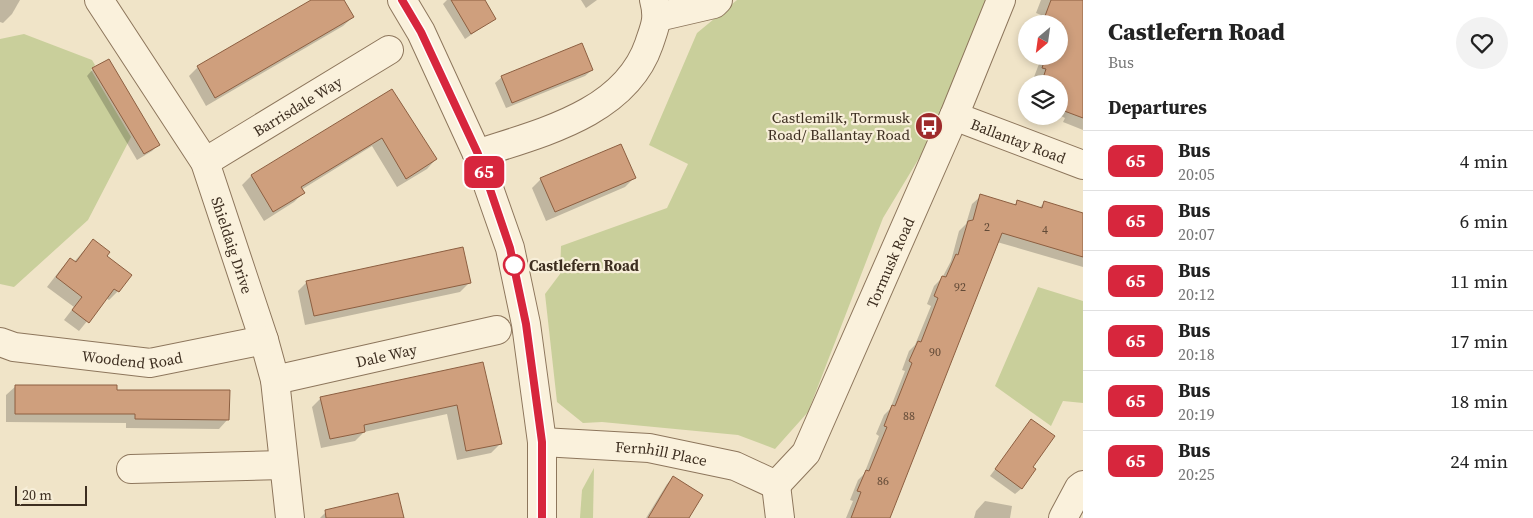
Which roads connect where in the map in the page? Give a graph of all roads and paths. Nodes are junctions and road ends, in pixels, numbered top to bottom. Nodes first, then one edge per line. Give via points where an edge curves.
1 (99, 0) edge
2 (402, 0) edge
3 (718, 0) edge
4 (1000, 0) edge
5 (656, 8) edge
6 (389, 50) dead end
7 (954, 116) junction
8 (478, 154) junction
9 (205, 162) junction
10 (1083, 165) edge
11 (496, 330) dead end
12 (264, 340) junction
13 (0, 342) edge
14 (275, 380) junction
15 (542, 442) junction
16 (282, 465) junction
17 (131, 469) dead end
18 (1083, 485) edge
19 (776, 486) junction
20 (290, 518) edge
21 (542, 518) edge
22 (780, 518) edge
23 (1063, 518) edge

1 - 9 street, Shieldaig Drive
2 - 8 street via 421,32
3 - 5 street via 714,4
4 - 7 street, Tormusk Road
5 - 8 street via 645,56 620,90 568,123
6 - 9 street, Barrisdale Way
7 - 10 street, Ballantay Road
7 - 19 street, Tormusk Road via 806,453
8 - 15 street via 510,248 526,324
9 - 12 street, Shieldaig Drive
11 - 14 street, Dale Way
12 - 13 street, Woodend Road via 150,363 14,347
12 - 14 street, Shieldaig Drive
14 - 16 street, Shieldaig Drive
15 - 19 street, Fernhill Place via 649,448 735,466
15 - 21 street
16 - 17 street
16 - 20 street, Shieldaig Drive
18 - 23 street
19 - 22 street

